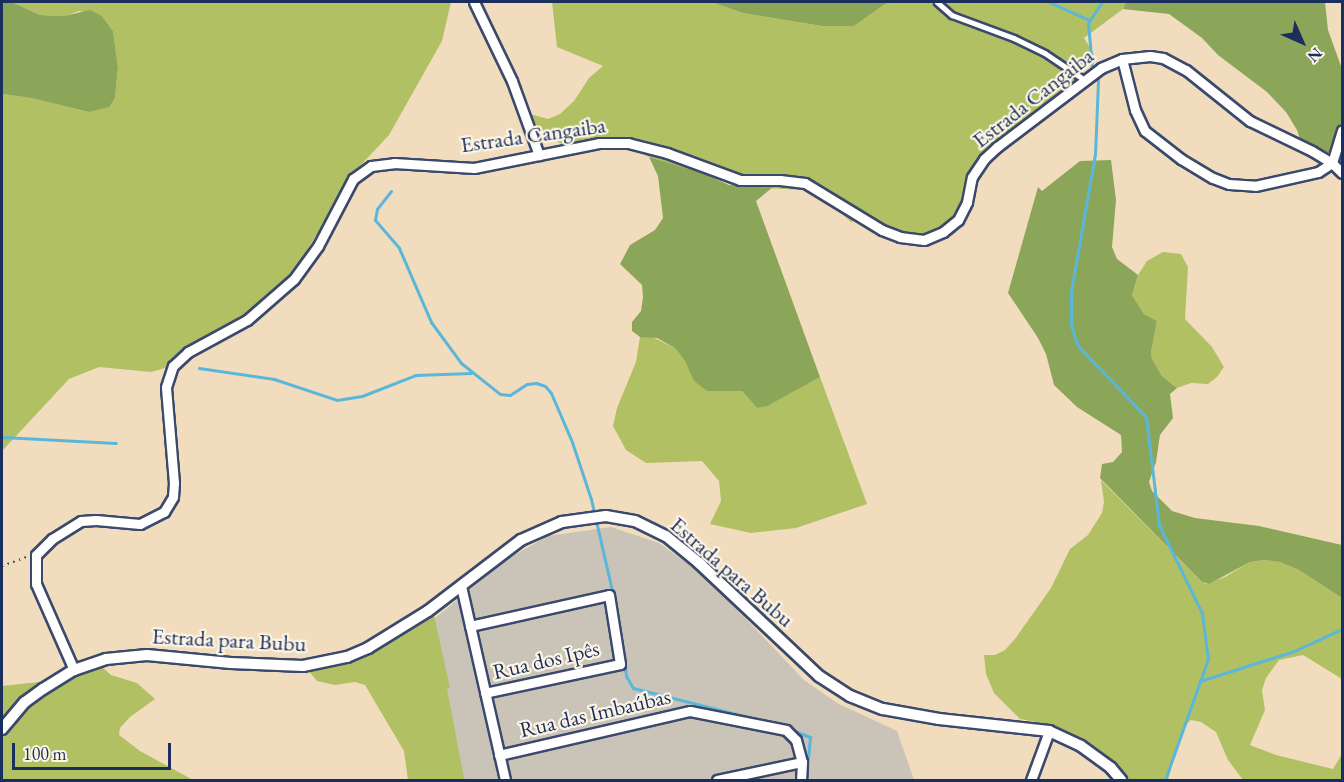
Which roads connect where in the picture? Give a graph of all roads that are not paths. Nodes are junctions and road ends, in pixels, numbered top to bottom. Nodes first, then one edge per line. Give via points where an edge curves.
1 (474, 2) edge
2 (937, 2) edge
3 (1122, 59) junction
4 (1085, 80) junction
5 (1342, 131) edge
6 (540, 155) junction
7 (1332, 163) junction
8 (1342, 173) edge
9 (462, 586) junction
10 (470, 626) junction
11 (74, 670) junction
12 (485, 693) junction
13 (2, 729) edge
14 (1049, 731) junction
15 (499, 755) junction
16 (802, 762) junction
17 (505, 780) edge
18 (717, 780) edge
19 (801, 780) edge
20 (1031, 780) edge
21 (1121, 780) edge

1 - 6 street via 512,81
2 - 4 lane via 952,15 1045,52
3 - 4 street, Estrada Cangaiba
3 - 7 street, Estrada Cangaiba via 1150,56 1174,63 1250,122
3 - 7 street via 1135,110 1145,131 1213,178 1255,186 1318,172
4 - 6 street, Estrada Cangaiba via 984,159 972,177 958,220 924,240 882,230 805,183 740,180 643,146 599,143
5 - 7 street
6 - 11 street, Estrada Cangaiba via 474,168 382,163 362,170 294,279 247,320 188,352 172,366 166,387 174,483 173,497 164,512 140,524 81,521 52,539 36,555 36,585
7 - 8 street, Estrada Cangaiba
9 - 10 street
9 - 11 street, Estrada para Bubu via 368,648 326,663 272,665 126,655
9 - 14 street, Estrada para Bubu via 502,553 540,529 583,517 606,516 635,522 666,536 819,676 850,696 883,709 939,719
10 - 12 street
10 - 12 street, Rua dos Ipês via 609,595 620,664
11 - 13 street, Estrada para Bubu via 25,702
12 - 15 street
14 - 20 street
14 - 21 street, Estrada para Bubu via 1089,751
15 - 16 street, Rua das Imbaúbas via 690,711 786,730 796,740
15 - 17 street
16 - 18 street
16 - 19 street, Rua das Imbaúbas

